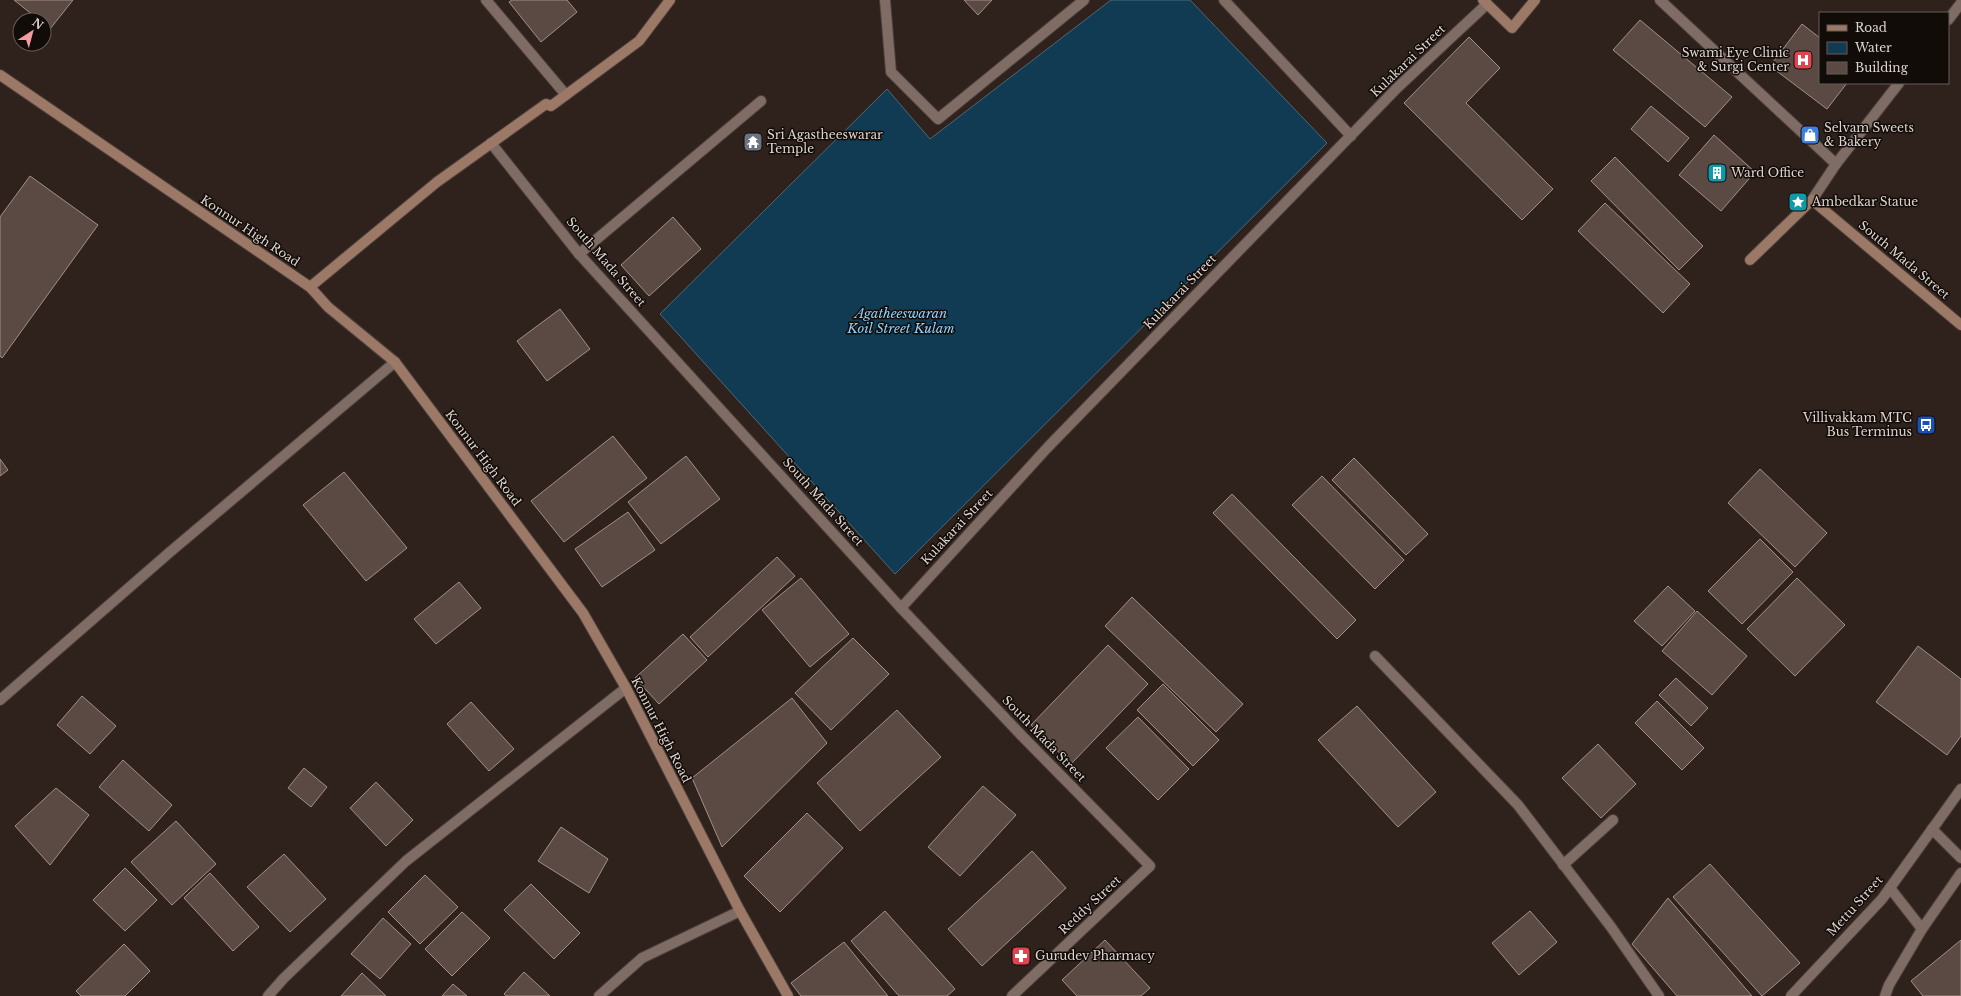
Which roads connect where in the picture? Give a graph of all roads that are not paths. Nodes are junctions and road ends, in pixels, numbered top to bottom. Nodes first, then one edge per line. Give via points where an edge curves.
1 (486, 0) edge
2 (670, 0) edge
3 (885, 0) edge
4 (1084, 0) edge
5 (1224, 0) edge
6 (1535, 0) edge
7 (1660, 0) edge
8 (1485, 2) edge
9 (1961, 3) edge
10 (1949, 19) edge
11 (0, 75) edge
12 (1897, 84) edge
13 (566, 95) junction
14 (761, 101) dead end
15 (1351, 136) junction
16 (491, 143) junction
17 (1836, 164) junction
18 (1812, 200) junction
19 (579, 254) junction
20 (1750, 260) dead end
21 (310, 287) junction
22 (1961, 325) edge
23 (395, 362) junction
24 (901, 608) junction
25 (1375, 656) dead end
26 (626, 688) junction
27 (0, 700) edge
28 (1961, 789) edge
29 (1613, 820) dead end
30 (1932, 829) junction
31 (1961, 858) edge
32 (1563, 865) junction
33 (1150, 866) joint
34 (1961, 873) edge
35 (1890, 888) junction
36 (740, 911) junction
37 (1922, 929) junction
38 (268, 996) edge
39 (600, 996) edge
40 (788, 996) edge
41 (1012, 996) edge
42 (1659, 996) edge
43 (1791, 996) edge
44 (1886, 996) edge

1 - 13 street
2 - 13 main road via 640,41
3 - 4 street via 891,72 938,119
5 - 15 street
6 - 8 main road via 1512,28
7 - 17 street
8 - 15 street, Kulakarai Street
9 - 10 street
11 - 21 main road, Konnur High Road
12 - 17 street
13 - 16 main road via 551,106 546,104
14 - 19 street
15 - 24 street, Kulakarai Street via 1048,447
16 - 19 street, South Mada Street
16 - 21 main road via 437,182
17 - 18 street
18 - 20 main road
18 - 22 main road, South Mada Street
19 - 24 street, South Mada Street
21 - 23 main road, Konnur High Road via 328,307
23 - 26 main road, Konnur High Road via 583,612
23 - 27 street
24 - 33 street, South Mada Street
25 - 32 street via 1518,805
26 - 36 main road, Konnur High Road
26 - 38 street via 406,862
28 - 30 street, Mettu Street
29 - 32 street
30 - 31 street
30 - 35 street, Mettu Street
32 - 42 street
33 - 41 street, Reddy Street
34 - 37 street
35 - 37 street
35 - 43 street, Mettu Street
36 - 39 street via 642,958
36 - 40 main road, Konnur High Road
37 - 44 street via 1889,985

